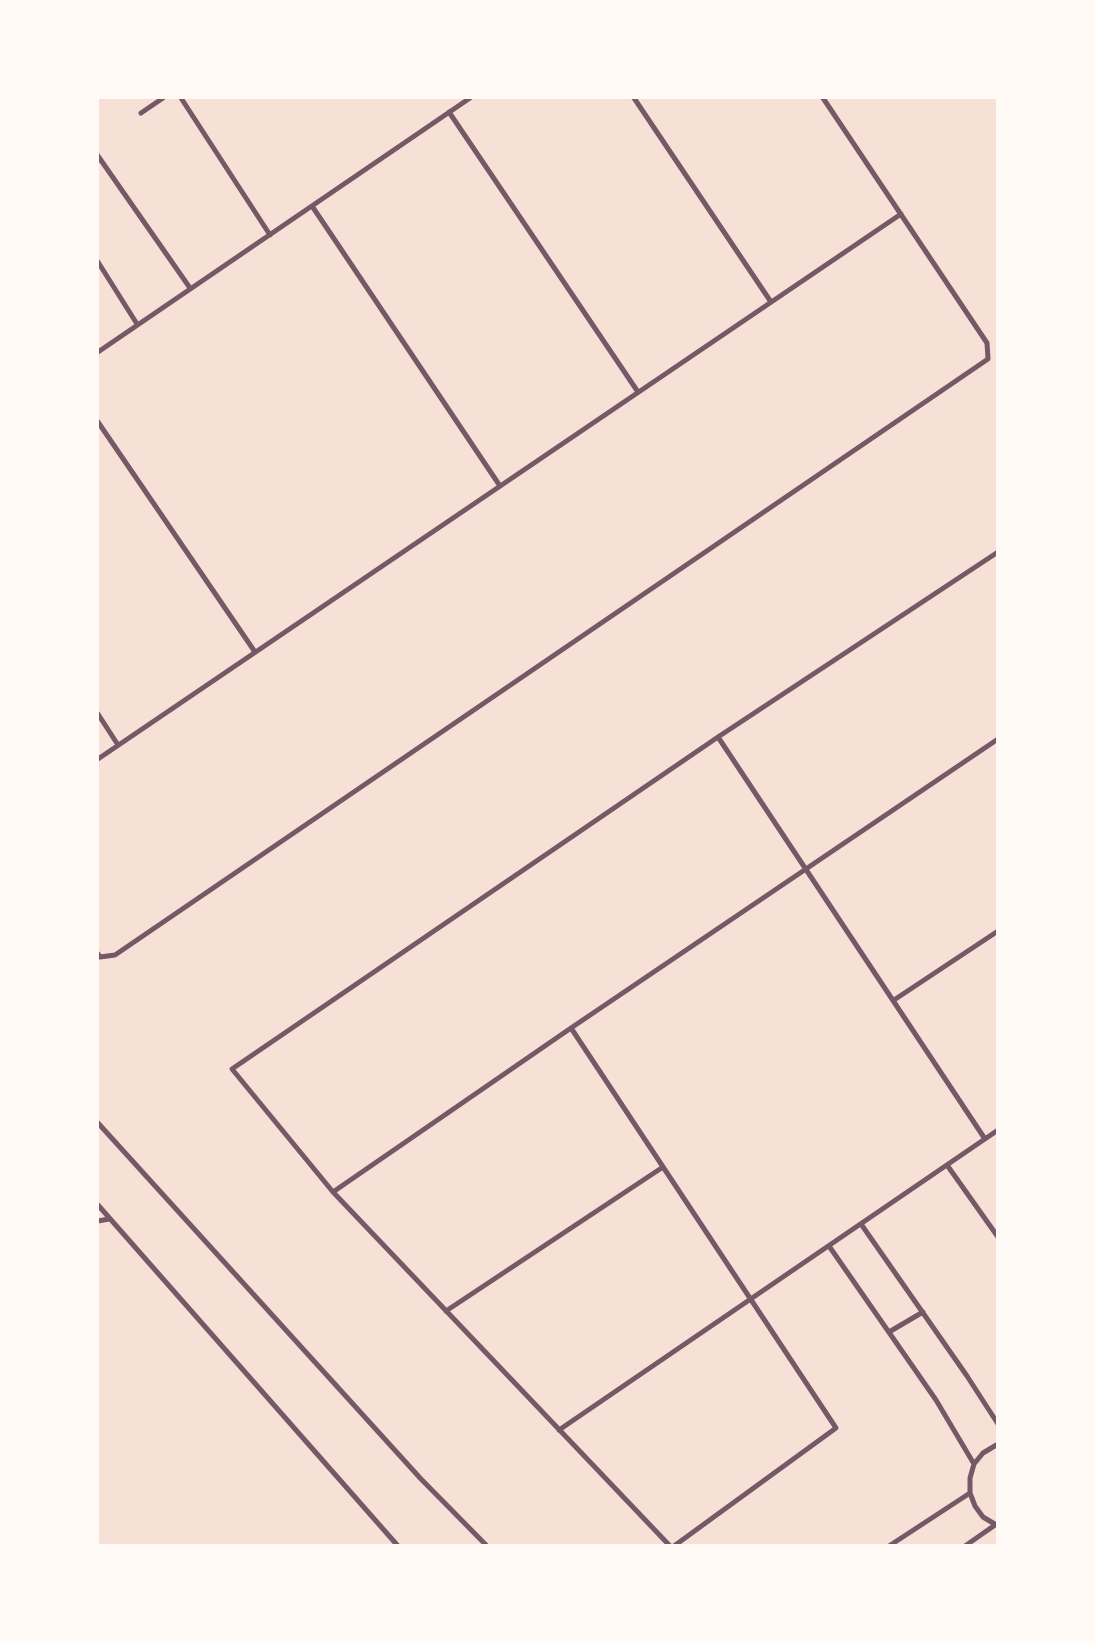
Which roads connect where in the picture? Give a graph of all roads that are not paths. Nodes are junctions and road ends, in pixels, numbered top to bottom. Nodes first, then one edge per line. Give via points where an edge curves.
1 (163, 98) edge
2 (181, 98) edge
3 (470, 98) edge
4 (634, 98) edge
5 (823, 98) edge
6 (449, 112) junction
7 (141, 113) dead end
8 (98, 156) edge
9 (312, 206) junction
10 (901, 214) junction
11 (270, 235) junction
12 (98, 262) edge
13 (190, 288) junction
14 (771, 302) junction
15 (137, 324) junction
16 (98, 352) edge
17 (638, 392) junction
18 (98, 422) edge
19 (500, 486) junction
20 (998, 552) edge
21 (255, 652) junction
22 (98, 714) edge
23 (718, 737) junction
24 (998, 739) edge
25 (118, 745) junction
26 (98, 759) edge
27 (807, 868) junction
28 (998, 931) edge
29 (98, 954) edge
30 (894, 1000) junction
31 (571, 1028) junction
32 (98, 1123) edge
33 (998, 1130) edge
34 (985, 1139) junction
35 (947, 1165) junction
36 (663, 1167) junction
37 (333, 1192) junction
38 (98, 1205) edge
39 (109, 1219) junction
40 (98, 1222) edge
41 (861, 1224) junction
42 (998, 1237) edge
43 (829, 1246) junction
44 (750, 1299) junction
45 (446, 1311) junction
46 (922, 1312) junction
47 (889, 1332) junction
48 (998, 1424) edge
49 (559, 1430) junction
50 (998, 1444) edge
51 (974, 1464) junction
52 (970, 1493) junction
53 (996, 1526) edge
54 (398, 1546) edge
55 (487, 1546) edge
56 (670, 1546) edge
57 (674, 1546) edge
58 (890, 1546) edge
59 (965, 1546) edge

1 - 7 street
2 - 11 street
3 - 6 street
4 - 14 street
5 - 10 street
6 - 9 street
6 - 17 street
8 - 13 street
9 - 11 street
9 - 19 street
10 - 14 street
10 - 29 street via 987,343 988,359 115,955 100,957
11 - 13 street
12 - 15 street
13 - 15 street
14 - 17 street
15 - 16 street
17 - 19 street
18 - 21 street
19 - 21 street
20 - 23 street
21 - 25 street
22 - 25 street
23 - 27 street
23 - 37 street via 232,1069
24 - 27 street
25 - 26 street
27 - 30 street
27 - 31 street
28 - 30 street
30 - 34 street
31 - 36 street
31 - 37 street
32 - 55 street via 421,1479
33 - 34 street
34 - 35 street
35 - 41 street
35 - 42 street
36 - 44 street
36 - 45 street
37 - 45 street
38 - 39 street
39 - 40 street
39 - 54 street
41 - 43 street
41 - 46 street
43 - 44 street
43 - 47 street
44 - 49 street
44 - 57 street via 836,1428
45 - 49 street
46 - 47 street
46 - 48 street
47 - 51 street via 936,1400
49 - 56 street
50 - 51 street via 983,1453
51 - 52 street
52 - 53 street via 983,1517
52 - 58 street
53 - 59 street

